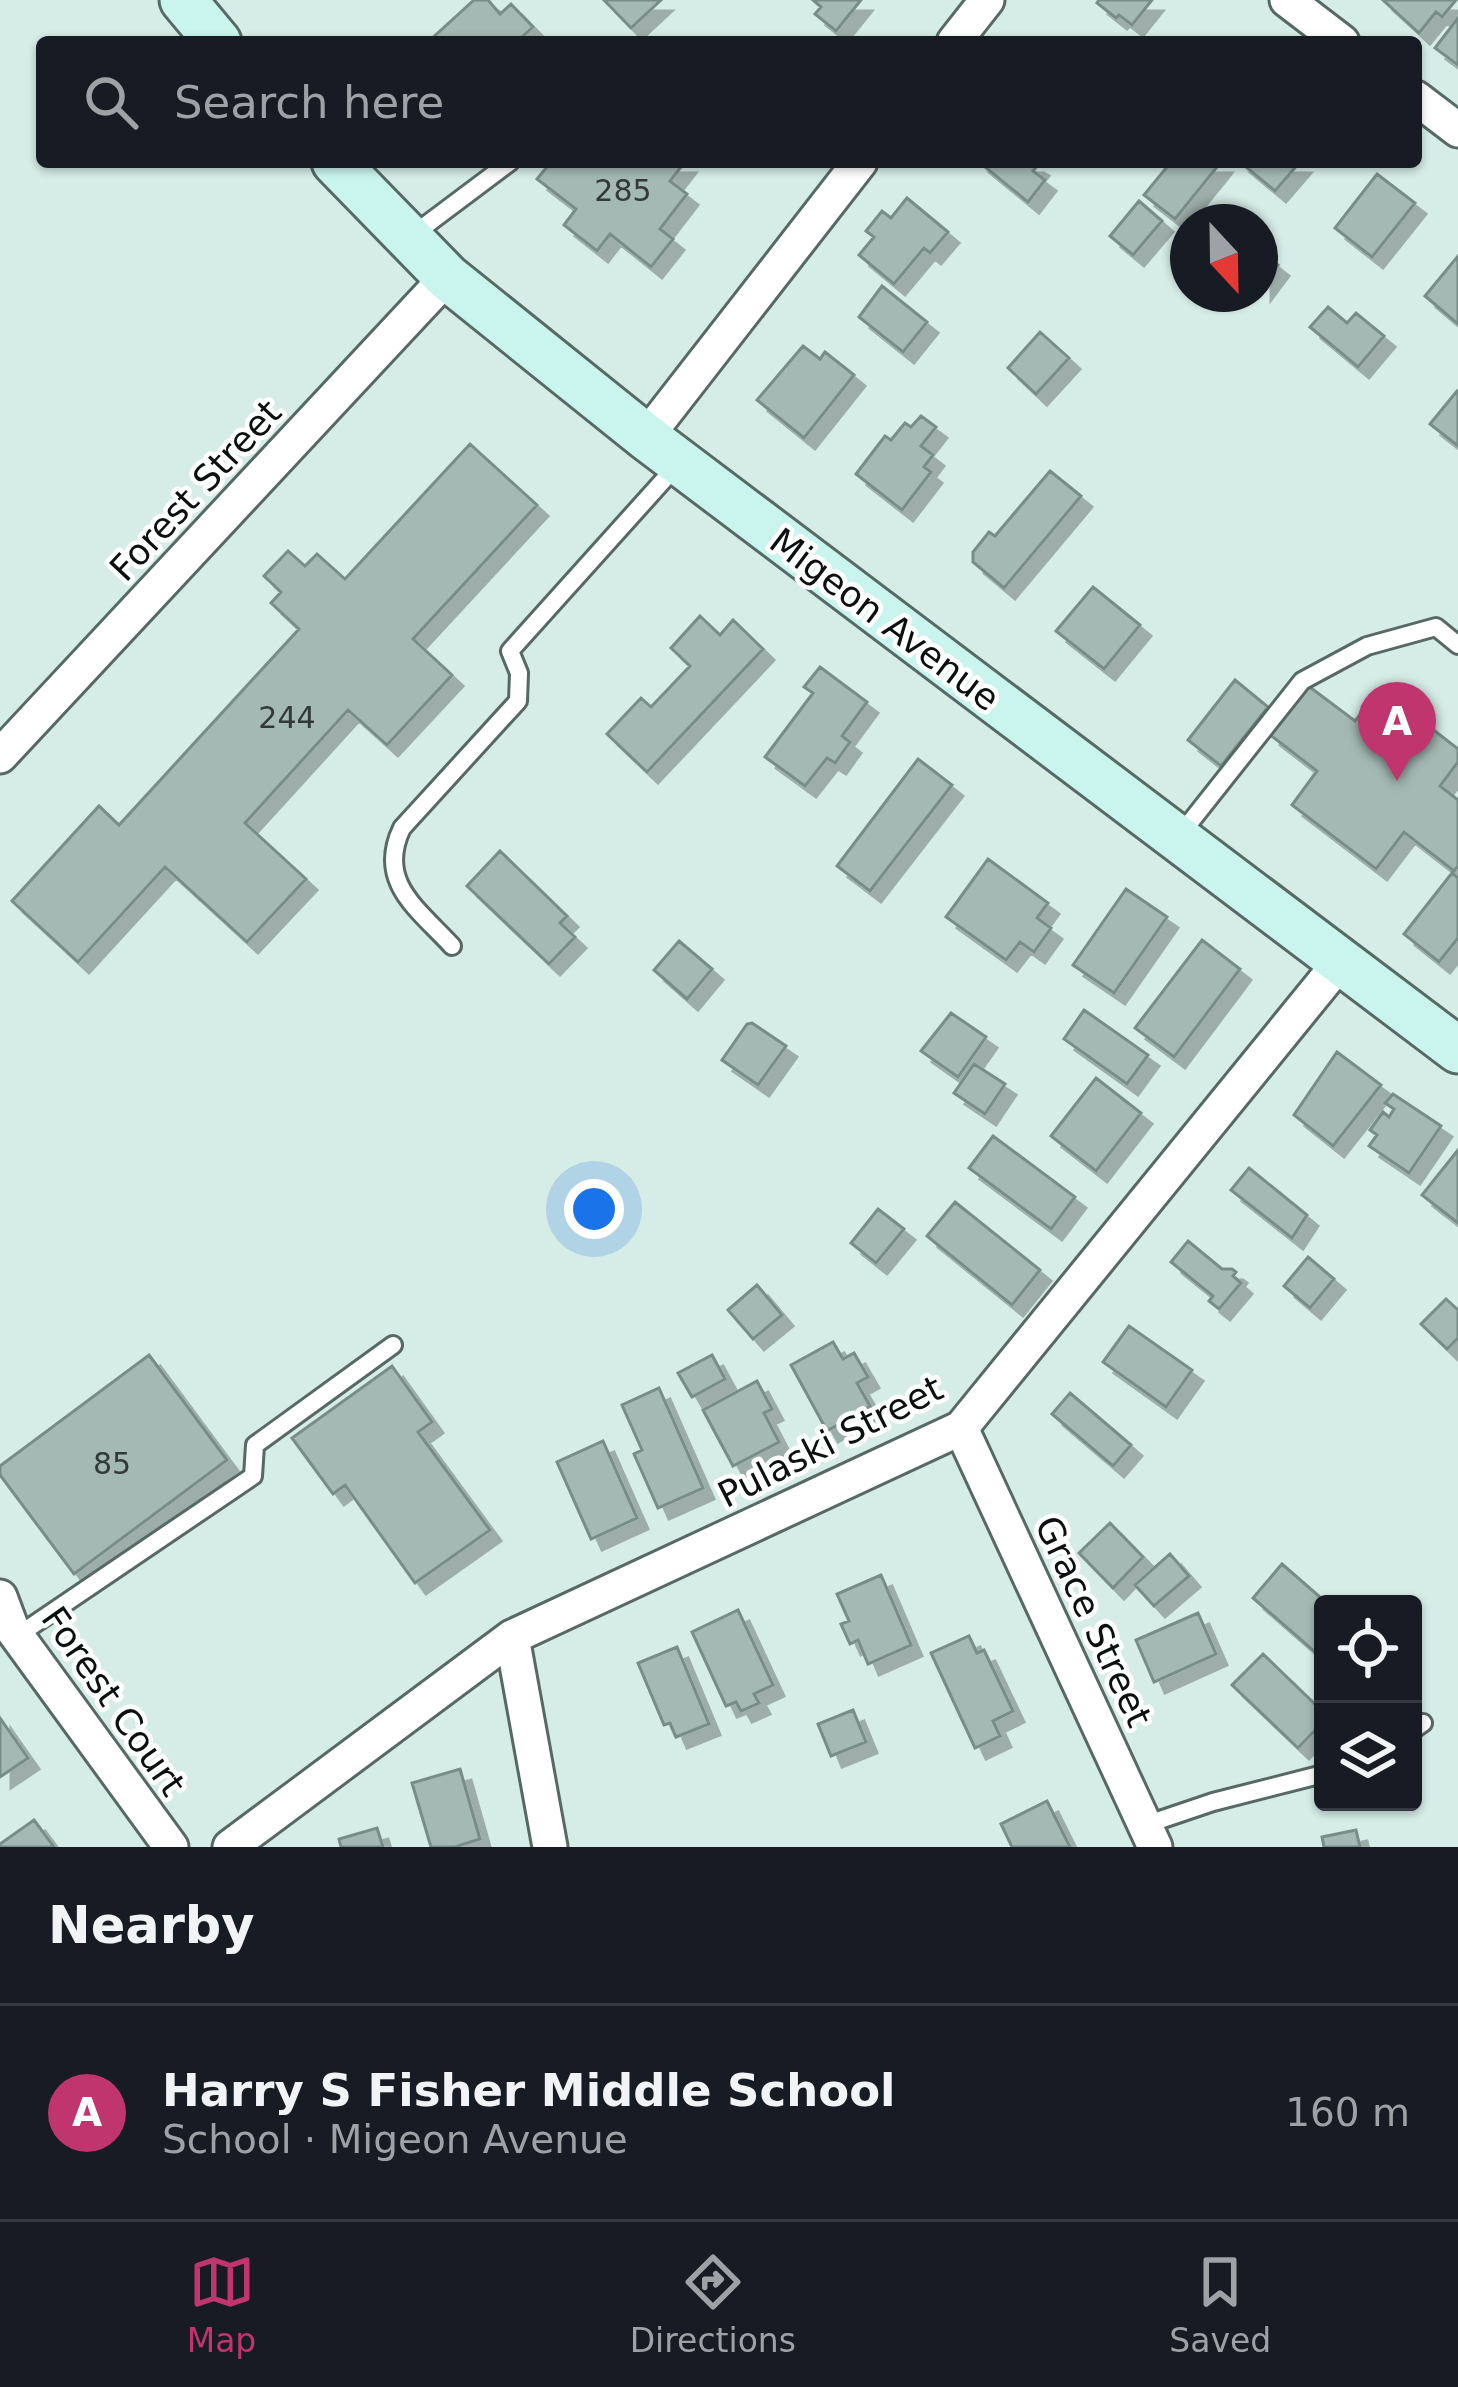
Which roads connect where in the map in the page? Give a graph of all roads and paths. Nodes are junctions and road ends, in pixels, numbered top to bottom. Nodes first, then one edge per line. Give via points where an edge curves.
1 (183, 0) edge
2 (987, 0) edge
3 (1287, 0) edge
4 (213, 36) edge
5 (959, 36) edge
6 (1334, 36) edge
7 (1422, 103) edge
8 (1458, 130) edge
9 (341, 168) edge
10 (502, 168) edge
11 (856, 168) edge
12 (409, 237) junction
13 (447, 277) junction
14 (663, 449) junction
15 (1458, 645) edge
16 (0, 756) edge
17 (1177, 838) junction
18 (452, 946) dead end
19 (1341, 961) junction
20 (1458, 1049) edge
21 (393, 1345) dead end
22 (962, 1428) junction
23 (0, 1597) edge
24 (17, 1636) junction
25 (512, 1637) junction
26 (1314, 1776) edge
27 (1150, 1836) edge
28 (171, 1847) edge
29 (230, 1847) edge
30 (550, 1847) edge

1 - 4 main road
2 - 5 street
3 - 6 street
7 - 8 street
9 - 12 main road, Migeon Avenue
10 - 12 lane
11 - 14 street
12 - 13 main road, Migeon Avenue
13 - 14 main road, Migeon Avenue
13 - 16 street, Forest Street
14 - 17 main road, Migeon Avenue
14 - 18 lane via 510,651 520,673 518,701 392,849 396,885
15 - 17 lane via 1436,627 1367,646 1301,681
17 - 19 main road, Migeon Avenue
19 - 20 main road, Migeon Avenue
19 - 22 street, Pulaski Street
21 - 24 lane via 255,1445 253,1476
22 - 25 street, Pulaski Street
22 - 27 street, Grace Street
23 - 24 street, Forest Court
24 - 28 street, Forest Court
25 - 29 street, Pulaski Street
25 - 30 street
26 - 27 lane via 1213,1802

